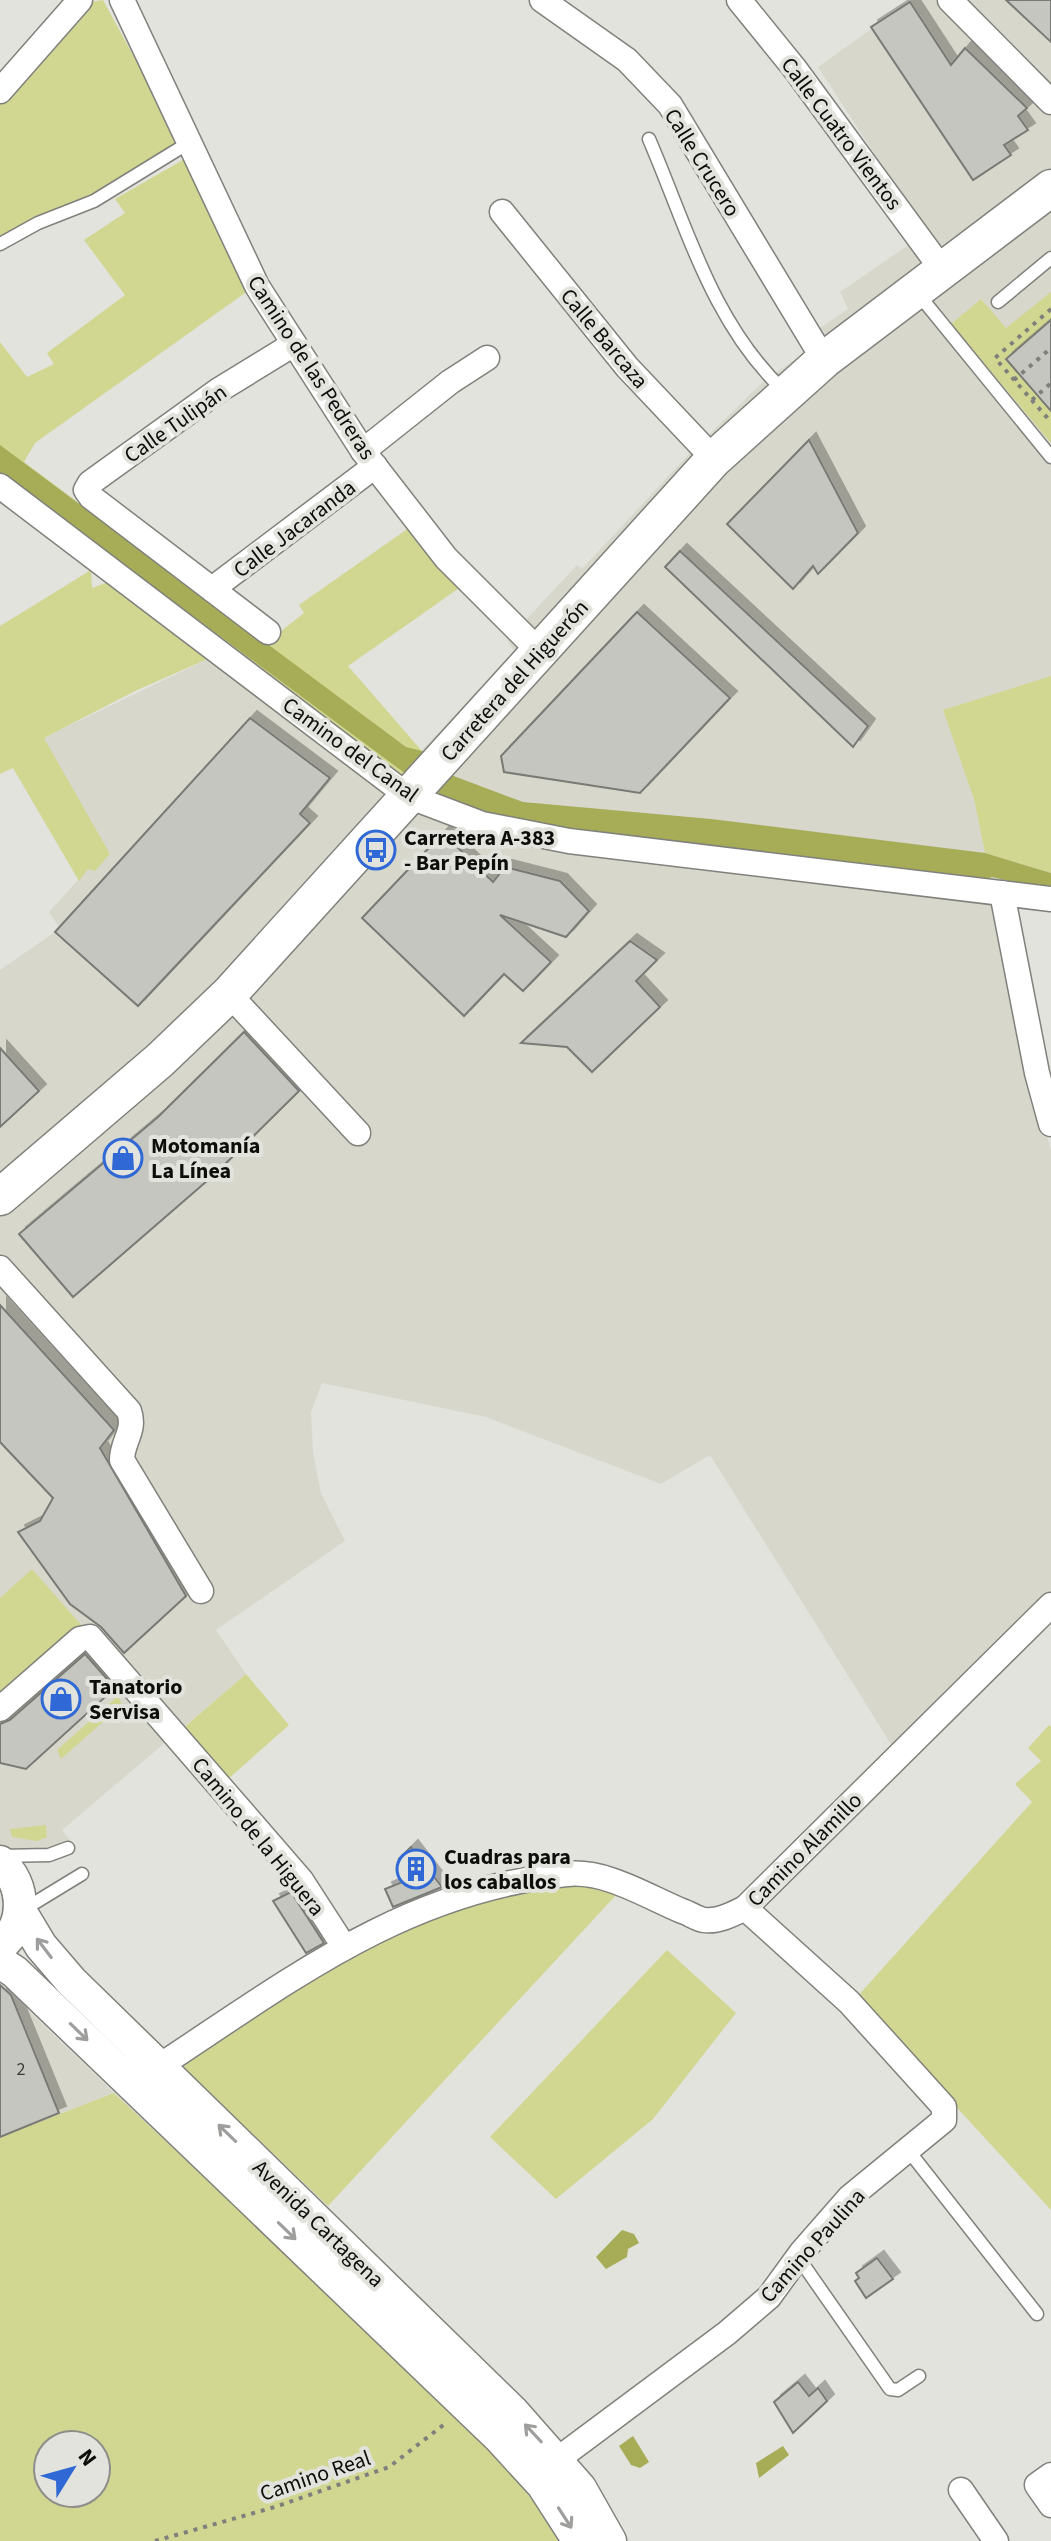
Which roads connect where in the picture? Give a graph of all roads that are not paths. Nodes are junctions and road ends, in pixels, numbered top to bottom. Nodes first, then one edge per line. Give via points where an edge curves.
1 (80, 0) edge
2 (122, 0) edge
3 (542, 0) edge
4 (739, 0) edge
5 (950, 0) edge
6 (0, 91) edge
7 (1051, 102) edge
8 (649, 139) dead end
9 (191, 142) junction
10 (1051, 188) edge
11 (502, 212) dead end
12 (0, 244) edge
13 (1051, 258) edge
14 (928, 278) junction
15 (998, 302) dead end
16 (294, 344) junction
17 (487, 358) dead end
18 (824, 360) junction
19 (786, 393) junction
20 (1051, 457) edge
21 (369, 459) junction
22 (714, 459) junction
23 (0, 486) edge
24 (212, 589) junction
25 (268, 632) dead end
26 (540, 652) junction
27 (408, 796) junction
28 (1002, 893) junction
29 (1051, 899) edge
30 (229, 994) junction
31 (1051, 1124) edge
32 (358, 1133) dead end
33 (0, 1197) edge
34 (0, 1268) edge
35 (201, 1591) dead end
36 (1051, 1605) edge
37 (0, 1709) edge
38 (68, 1848) dead end
39 (0, 1856) edge
40 (0, 1862) edge
41 (82, 1874) dead end
42 (745, 1908) junction
43 (20, 1911) junction
44 (343, 1945) junction
45 (0, 1946) edge
46 (0, 1962) edge
47 (158, 2067) junction
48 (908, 2150) junction
49 (798, 2257) junction
50 (1037, 2314) dead end
51 (919, 2376) dead end
52 (558, 2459) junction
53 (1051, 2475) edge
54 (961, 2490) dead end
55 (1051, 2505) edge
56 (579, 2541) edge
57 (610, 2541) edge
58 (996, 2541) edge

1 - 6 street
2 - 9 street, Camino de las Pedreras
3 - 18 street, Calle Crucero via 627,60 670,105
4 - 14 street, Calle Cuatro Vientos via 795,69
5 - 7 street
8 - 19 lane via 733,333
9 - 12 lane via 94,201
9 - 16 street, Camino de las Pedreras via 257,286
10 - 14 main road, Carretera del Higuerón
11 - 22 street, Calle Barcaza via 627,367
13 - 15 lane
14 - 18 main road, Carretera del Higuerón
14 - 20 lane
16 - 21 street, Camino de las Pedreras
16 - 24 street, Calle Tulipán via 219,390 90,483 88,494
17 - 21 street, Calle Jacaranda via 450,382
18 - 19 main road, Carretera del Higuerón
19 - 22 main road, Carretera del Higuerón
21 - 24 street, Calle Jacaranda
21 - 26 street, Camino de las Pedreras via 446,558
22 - 26 main road, Carretera del Higuerón
23 - 27 street, Camino del Canal
24 - 25 street
26 - 27 main road, Carretera del Higuerón
27 - 28 street, Camino del Canal via 482,824 569,841
27 - 30 main road, Carretera del Higuerón
28 - 29 street, Camino del Canal
28 - 31 street
30 - 32 street
30 - 33 main road, Carretera del Higuerón
34 - 35 street via 129,1411 132,1430 122,1460
36 - 42 street, Camino Alamillo
37 - 44 street, Camino de la Higuera via 80,1639 90,1637 301,1880
38 - 39 lane via 49,1855
40 - 43 main road, Avenida Cartagena via 14,1878
41 - 43 lane
42 - 44 street, Camino Alamillo via 705,1920 597,1874 567,1874 475,1891 413,1912
42 - 48 street, Camino Paulina via 849,2002 944,2107 944,2120
43 - 45 main road via 16,1927
47 -> 43 main road, Avenida Cartagena via 71,1981
44 - 47 street, Camino Alamillo
46 -> 56 main road, Avenida Cartagena via 467,2406 543,2485
52 -> 47 main road, Avenida Cartagena
48 - 49 street, Camino Paulina via 850,2197
48 - 50 lane
49 - 51 lane via 890,2389 898,2390
49 - 52 street, Camino Paulina via 769,2297 727,2333
52 - 57 main road, Avenida Cartagena
53 - 55 street via 1037,2485
54 - 58 street

